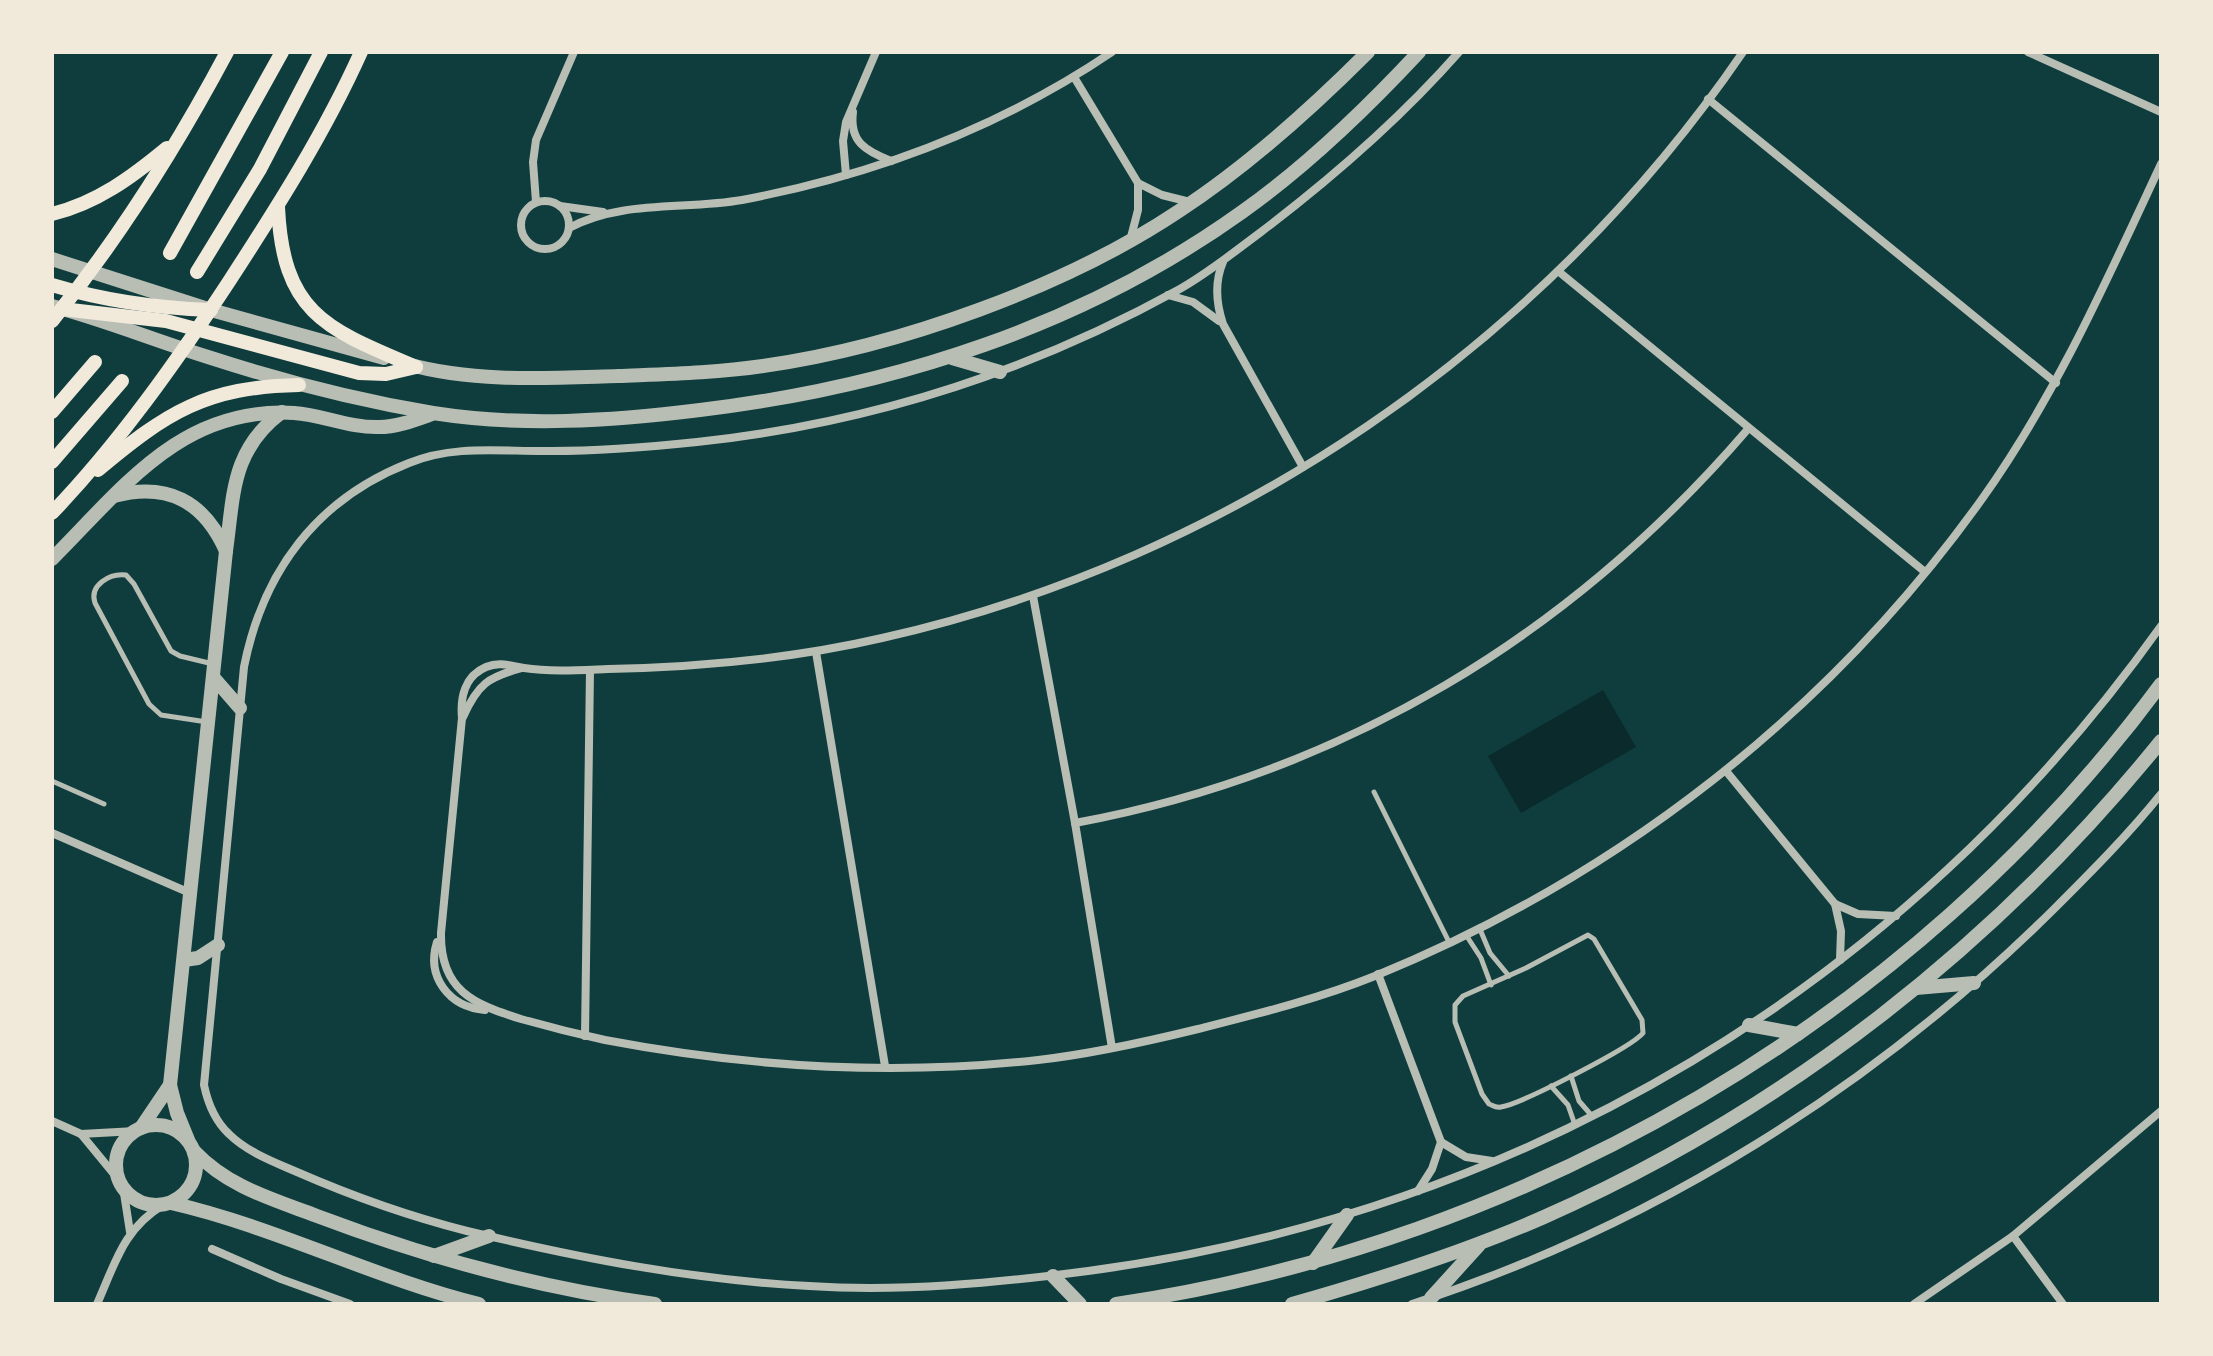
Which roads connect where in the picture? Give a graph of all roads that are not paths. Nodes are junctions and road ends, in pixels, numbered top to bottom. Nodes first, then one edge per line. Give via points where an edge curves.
1 (227, 52) edge
2 (282, 52) edge
3 (321, 52) edge
4 (361, 52) edge
5 (574, 52) edge
6 (876, 52) edge
7 (1112, 52) edge
8 (1368, 52) edge
9 (1419, 52) edge
10 (1459, 52) edge
11 (1743, 52) edge
12 (2028, 52) edge
13 (1074, 77) junction
14 (1708, 99) junction
15 (854, 104) junction
16 (2161, 112) edge
17 (177, 141) junction
18 (891, 161) junction
19 (2161, 164) edge
20 (846, 175) junction
21 (1138, 183) junction
22 (536, 202) junction
23 (1192, 202) junction
24 (560, 206) junction
25 (278, 207) junction
26 (608, 213) junction
27 (52, 214) edge
28 (569, 228) junction
29 (1130, 241) junction
30 (170, 253) dead end
31 (52, 259) edge
32 (1223, 260) junction
33 (1558, 271) junction
34 (90, 272) junction
35 (197, 272) dead end
36 (52, 285) edge
37 (75, 292) junction
38 (1168, 295) junction
39 (57, 307) edge
40 (211, 310) junction
41 (52, 321) edge
42 (1223, 324) junction
43 (199, 328) junction
44 (185, 350) junction
45 (952, 358) junction
46 (95, 362) dead end
47 (416, 367) junction
48 (1000, 372) junction
49 (122, 381) dead end
50 (2056, 383) junction
51 (299, 385) junction
52 (52, 412) edge
53 (282, 412) junction
54 (435, 413) junction
55 (1748, 429) junction
56 (52, 462) edge
57 (1303, 467) junction
58 (73, 491) junction
59 (114, 496) junction
60 (52, 513) edge
61 (226, 551) junction
62 (52, 559) edge
63 (1925, 572) junction
64 (1033, 596) junction
65 (2161, 626) edge
66 (816, 652) junction
67 (590, 670) junction
68 (213, 671) junction
69 (2161, 684) edge
70 (240, 708) junction
71 (208, 723) junction
72 (2161, 741) edge
73 (1726, 771) junction
74 (52, 781) edge
75 (1374, 792) dead end
76 (2159, 798) edge
77 (104, 804) dead end
78 (1075, 823) junction
79 (52, 833) edge
80 (190, 893) junction
81 (1835, 904) junction
82 (1896, 916) junction
83 (1479, 927) junction
84 (1465, 934) junction
85 (1449, 942) junction
86 (218, 945) junction
87 (184, 960) junction
88 (1840, 960) junction
89 (1378, 974) junction
90 (1509, 976) junction
91 (1974, 983) junction
92 (1491, 985) junction
93 (1916, 988) junction
94 (1749, 1025) junction
95 (1798, 1034) junction
96 (585, 1036) junction
97 (1112, 1048) junction
98 (885, 1066) junction
99 (1571, 1076) junction
100 (170, 1085) junction
101 (1551, 1086) junction
102 (2161, 1111) edge
103 (1593, 1116) junction
104 (52, 1121) edge
105 (1575, 1126) junction
106 (138, 1130) junction
107 (81, 1134) junction
108 (1441, 1142) junction
109 (191, 1146) junction
110 (1498, 1161) junction
111 (120, 1183) junction
112 (1418, 1191) junction
113 (167, 1204) junction
114 (1347, 1215) junction
115 (130, 1232) junction
116 (489, 1236) junction
117 (2013, 1236) junction
118 (1480, 1243) junction
119 (212, 1249) dead end
120 (434, 1256) junction
121 (1313, 1263) junction
122 (1053, 1276) junction
123 (427, 1289) junction
124 (1431, 1298) junction
125 (97, 1304) edge
126 (350, 1304) edge
127 (435, 1304) edge
128 (479, 1304) edge
129 (655, 1304) edge
130 (1080, 1304) edge
131 (1116, 1304) edge
132 (1292, 1304) edge
133 (1412, 1304) edge
134 (1914, 1304) edge
135 (2063, 1304) edge

1 - 17 main road
2 - 30 main road
3 - 35 main road via 260,169
4 - 25 main road
5 - 22 street via 536,140
6 - 15 street
7 - 13 street
8 - 23 street via 1288,127
9 - 45 street via 1319,150 1199,241 1086,302
10 - 32 street via 1362,150
11 - 14 street
12 - 16 street
13 - 18 street via 1003,115
13 - 21 street
14 - 33 street via 1636,189
14 - 50 street
15 - 18 street via 852,126 858,143
15 - 20 street via 844,131
17 - 27 main road via 121,184
17 - 34 main road
18 - 20 street
19 - 50 street
20 - 26 street via 736,201
21 - 23 street
21 - 29 street
22 - 24 street
22 - 28 street via 522,217 521,230 528,242 554,247
23 - 29 street
24 - 26 street
24 - 28 street
25 - 40 main road
25 - 47 main road via 284,260 316,315 357,342
26 - 28 street
29 - 47 street via 963,315 813,357 712,371 596,377 488,376
31 - 34 street
32 - 38 street
32 - 42 street via 1217,286
33 - 55 street
33 - 57 street via 1448,367
34 - 37 main road
34 - 40 street
36 - 37 main road
37 - 39 main road
37 - 40 main road via 144,306
38 - 42 street via 1204,308
38 - 48 street
39 - 41 main road
39 - 43 main road
39 - 44 street
40 - 43 main road
40 - 47 street
42 - 57 street
43 - 44 main road
43 - 47 main road via 359,373
44 - 51 street
44 - 58 main road
45 - 48 street
45 - 54 street via 801,395 655,416 532,422
46 - 52 main road
48 - 70 street via 884,409 764,434 622,449 479,450 411,461 346,495 293,549 259,611
49 - 56 main road
50 - 63 street via 1999,474
51 - 54 street
51 - 58 main road via 240,390 177,411 145,430
53 - 54 street via 379,427
53 - 59 street via 239,417 194,433 149,461
53 - 61 street via 258,433 241,461
55 - 63 street
55 - 78 street via 1661,522 1597,580 1507,649 1446,687 1281,765 1169,801
57 - 64 street via 1229,511
58 - 60 main road
59 - 61 street via 151,491 186,501 217,531
59 - 62 street
61 - 68 street
63 - 73 street via 1831,677
64 - 66 street via 924,629
64 - 78 street
65 - 82 street via 2047,770 1963,857
66 - 67 street via 694,666
66 - 98 street
67 - 96 street
67 - 96 street via 497,664 476,673 463,692 441,933 434,958 439,982 467,1007
68 - 70 street
68 - 71 street
68 - 71 lane via 171,651 126,575 117,574 95,588 95,603 149,704 161,715
69 - 95 street via 2087,775 1960,904
70 - 86 street
71 - 80 street
72 - 93 street via 2036,879
73 - 81 street
73 - 83 street via 1610,854
74 - 77 lane
75 - 85 lane
76 - 91 street via 2080,884
78 - 97 street
79 - 80 street
80 - 87 street
81 - 82 street via 1858,914
81 - 88 street
82 - 88 street
83 - 84 street
83 - 90 lane via 1490,953
84 - 85 street
84 - 92 lane
85 - 89 street
86 - 87 street
86 - 116 street via 204,1085 227,1132 247,1148 325,1185
87 - 100 street
88 - 94 street
89 - 97 street via 1226,1022
89 - 108 street
90 - 92 lane
90 - 99 lane via 1585,935 1594,939 1644,1029 1638,1039
91 - 93 street
91 - 124 street via 1850,1082 1715,1169 1579,1239
92 - 101 lane via 1463,996 1454,1010 1484,1100 1501,1107
93 - 118 street via 1713,1131 1603,1189
94 - 95 street
94 - 103 street
95 - 121 street via 1690,1102 1553,1175 1467,1211
96 - 98 street via 734,1060
97 - 98 street via 966,1066
99 - 101 lane
99 - 103 lane via 1579,1101
100 - 106 street
100 - 109 street
101 - 105 lane via 1568,1105
102 - 117 street
103 - 105 street
104 - 107 street
105 - 110 street
106 - 107 street
106 - 109 street via 166,1126
106 - 111 street via 118,1152
107 - 111 street
108 - 110 street via 1466,1157
108 - 112 street
109 - 113 street via 195,1176 182,1197
109 - 120 street via 218,1173 255,1193
110 - 112 street
111 - 113 street via 134,1199
111 - 115 street
112 - 114 street
113 - 115 street
113 - 123 street via 231,1219
114 - 121 street
114 - 122 street via 1201,1253
115 - 125 street
116 - 120 street
116 - 122 street via 652,1271 813,1287 893,1288
117 - 134 street
117 - 135 street
118 - 124 street
118 - 132 street
119 - 126 street
120 - 129 street
121 - 131 street
122 - 130 street
123 - 127 street
123 - 128 street
124 - 133 street

